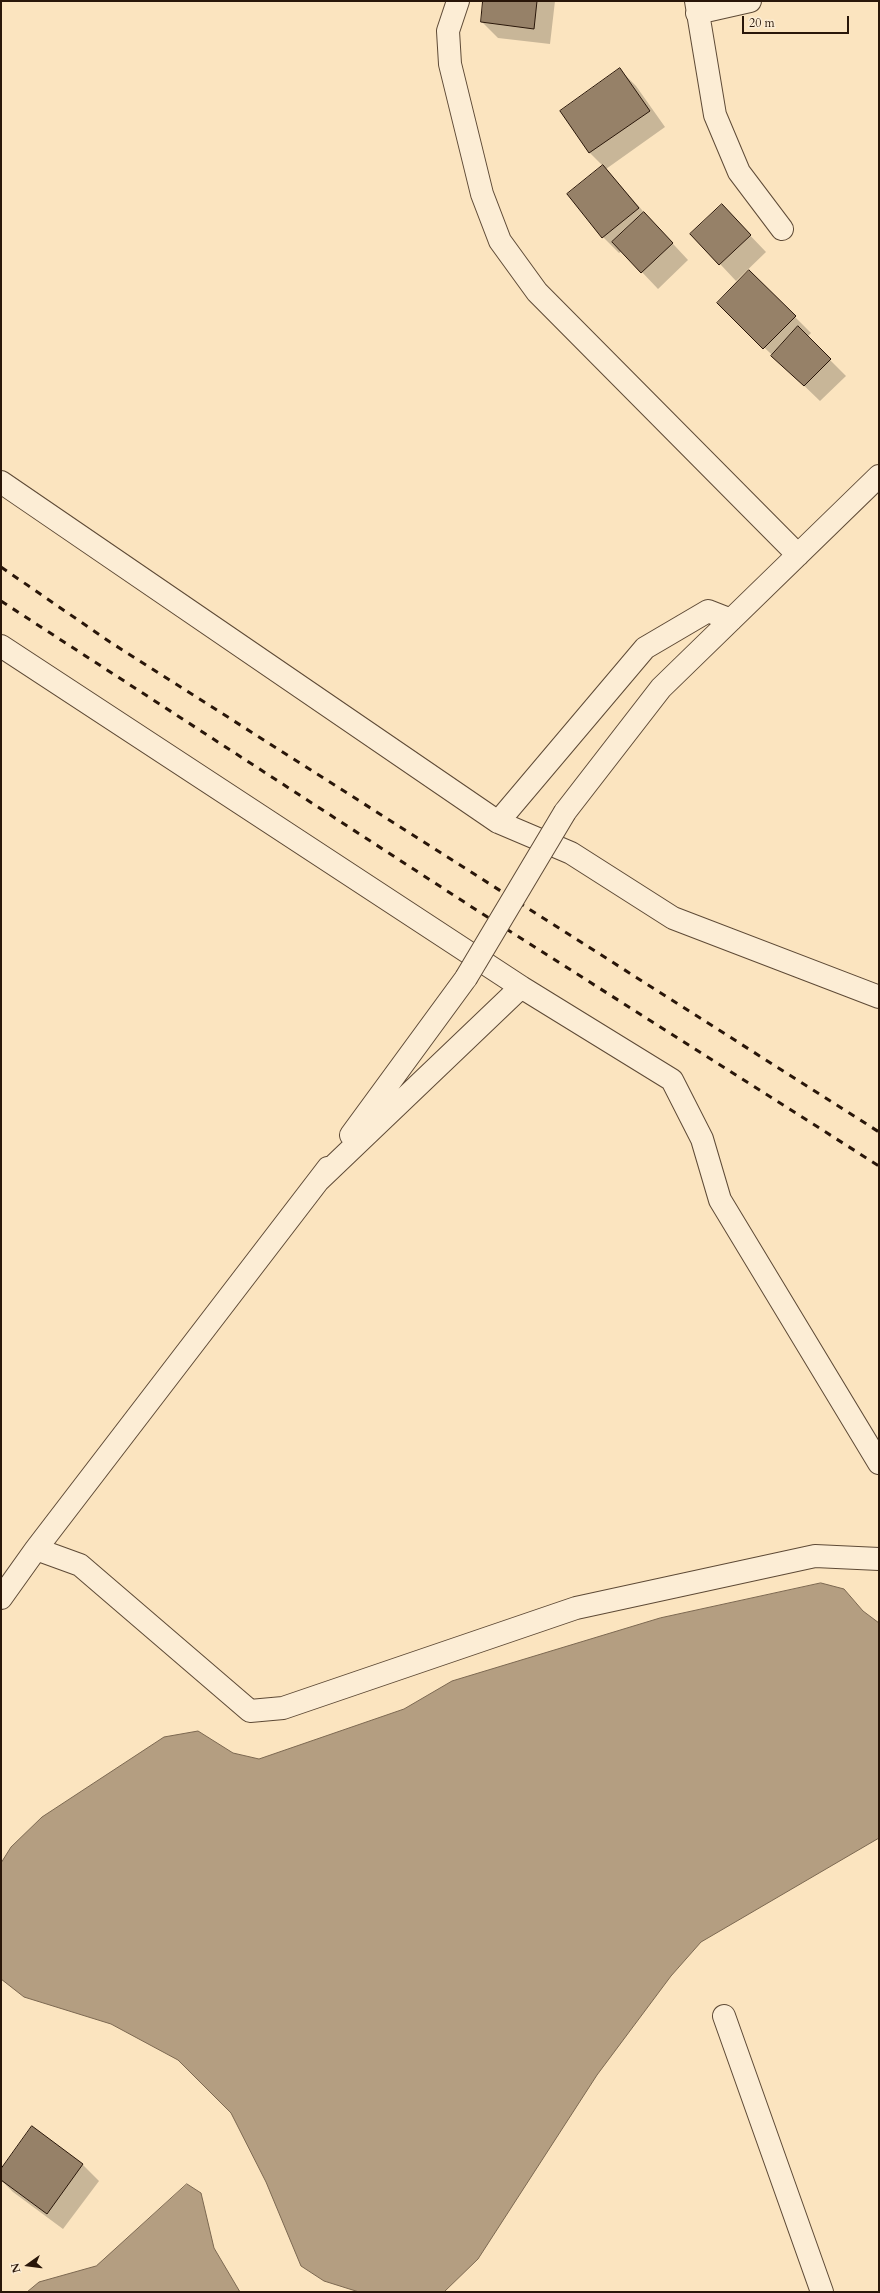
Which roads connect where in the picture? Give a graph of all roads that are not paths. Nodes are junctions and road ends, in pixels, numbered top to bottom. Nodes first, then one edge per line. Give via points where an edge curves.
1 (458, 1) edge
2 (750, 1) edge
3 (697, 7) edge
4 (782, 229) dead end
5 (879, 476) edge
6 (1, 482) edge
7 (798, 555) junction
8 (731, 620) junction
9 (1, 646) edge
10 (498, 822) junction
11 (521, 987) junction
12 (879, 997) edge
13 (319, 1180) junction
14 (879, 1463) edge
15 (36, 1549) junction
16 (879, 1559) edge
17 (1, 1598) edge
18 (724, 2016) dead end
19 (822, 2292) edge

1 - 7 street via 448,31 450,64 482,194 500,241 537,292
2 - 3 street
3 - 4 street via 715,114 739,172
5 - 7 street
6 - 10 street
7 - 8 street
8 - 10 street via 708,611 645,648
8 - 13 street, bridge via 661,688 565,812 466,978
9 - 11 street
10 - 12 street via 571,853 673,918
11 - 13 street
11 - 14 street via 672,1080 702,1139 720,1200
13 - 15 street
15 - 16 street via 80,1565 250,1711 283,1708 576,1608 815,1556
15 - 17 street
18 - 19 street

